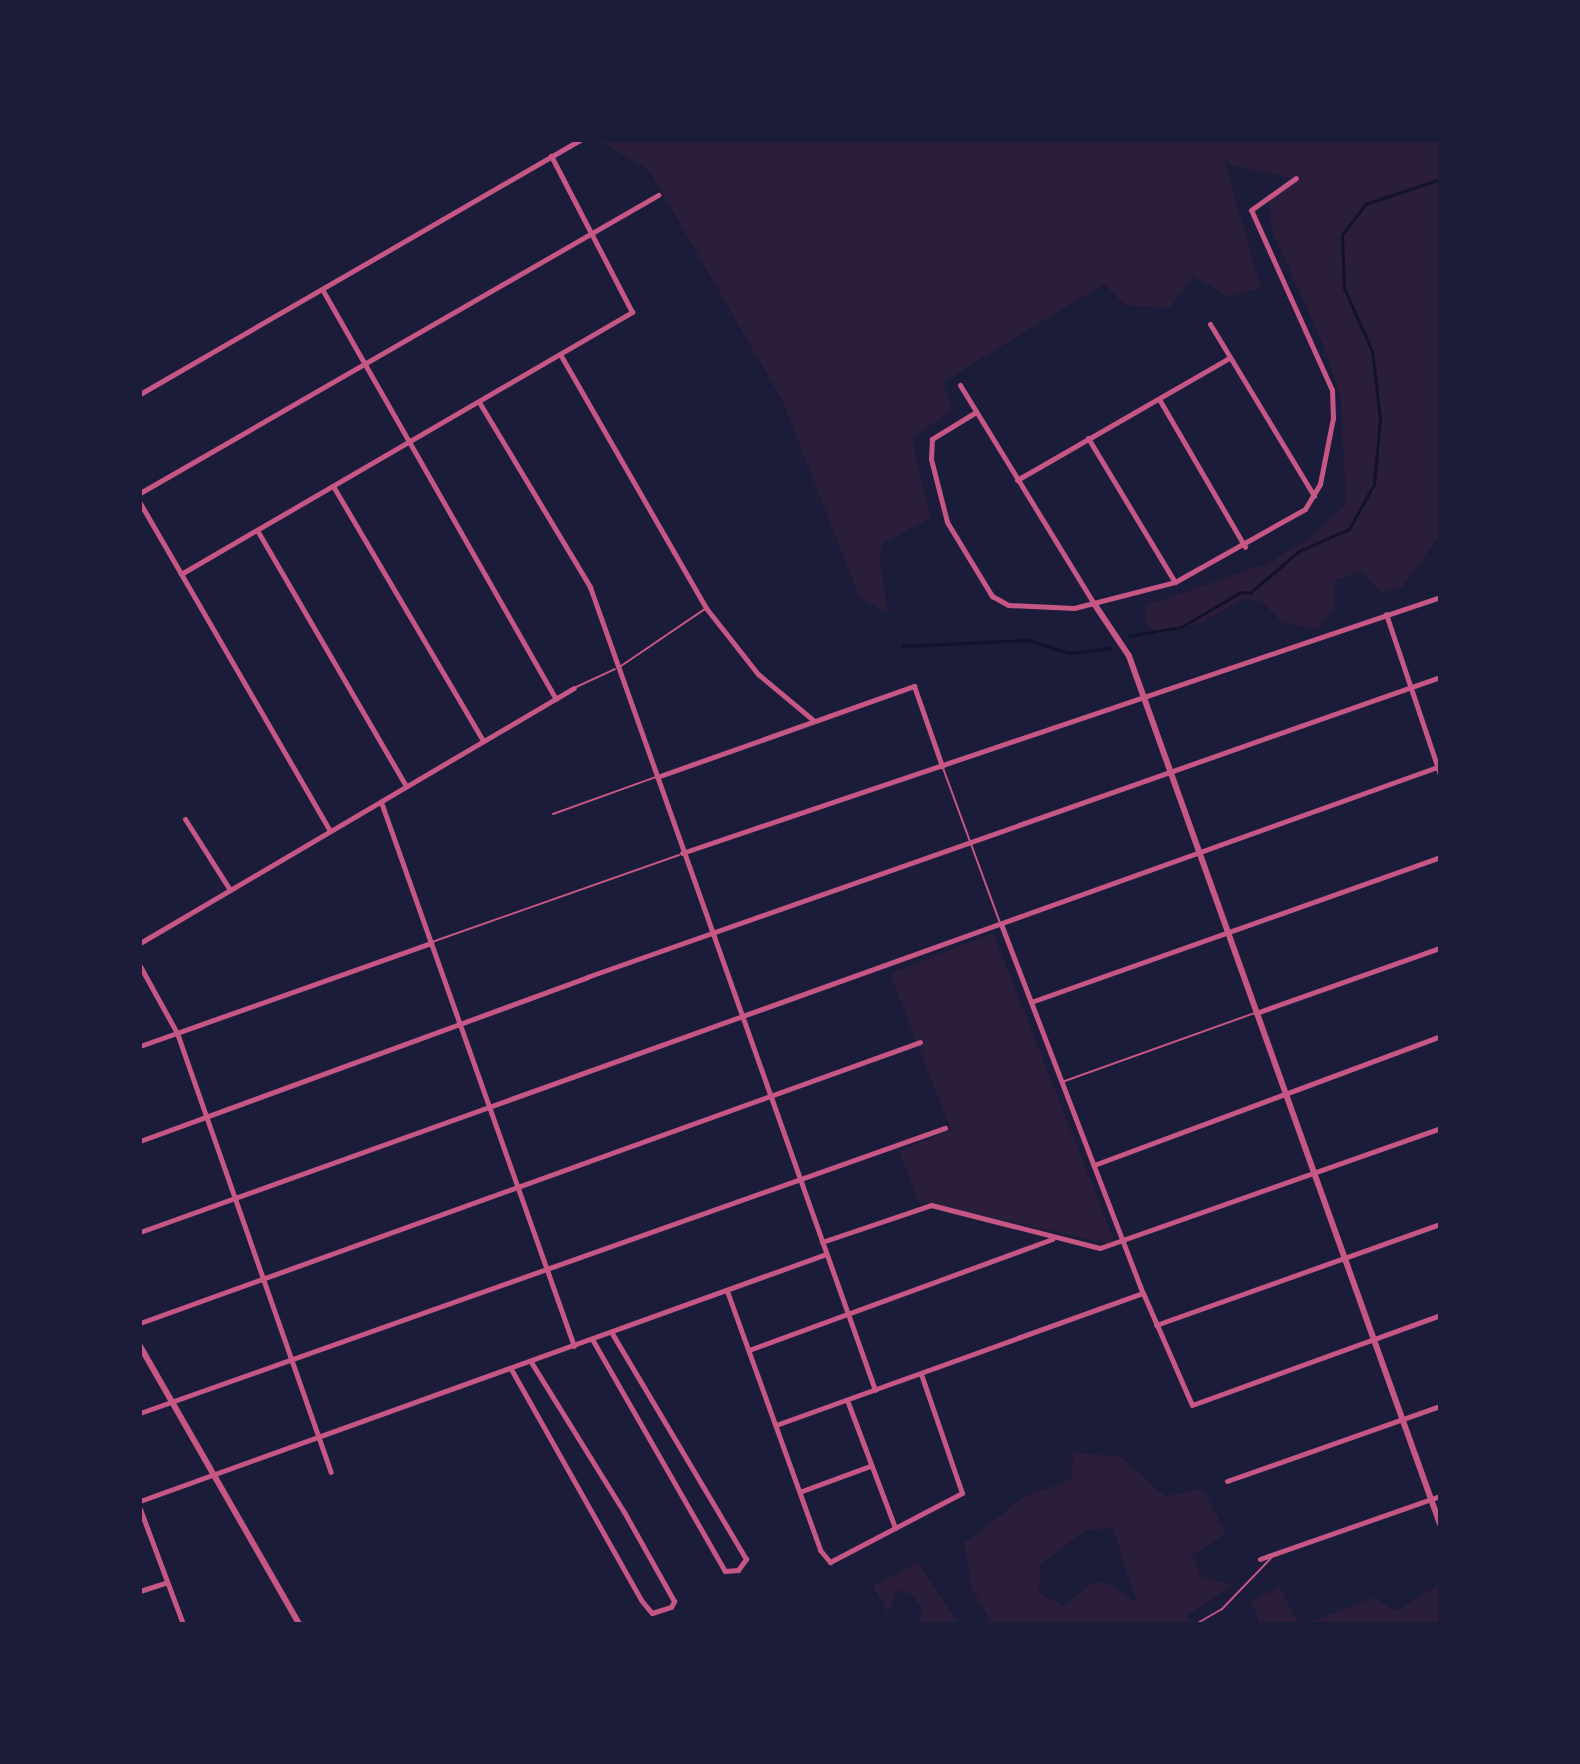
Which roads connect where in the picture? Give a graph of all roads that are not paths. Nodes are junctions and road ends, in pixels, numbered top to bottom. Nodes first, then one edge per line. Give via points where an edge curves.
1 (580, 140) edge
2 (551, 156) junction
3 (1296, 178) dead end
4 (658, 195) dead end
5 (591, 233) junction
6 (322, 289) junction
7 (1210, 324) dead end
8 (560, 354) junction
9 (1229, 358) junction
10 (365, 363) junction
11 (960, 385) dead end
12 (140, 394) edge
13 (1159, 399) junction
14 (479, 402) junction
15 (976, 412) junction
16 (1088, 438) junction
17 (409, 442) junction
18 (1017, 480) junction
19 (333, 486) junction
20 (140, 493) edge
21 (1314, 496) junction
22 (140, 503) edge
23 (257, 530) junction
24 (1245, 547) junction
25 (181, 574) junction
26 (1175, 582) junction
27 (1440, 597) edge
28 (1095, 605) junction
29 (706, 608) junction
30 (1386, 614) junction
31 (618, 668) junction
32 (1440, 677) edge
33 (574, 688) joint
34 (1411, 688) junction
35 (1144, 696) junction
36 (556, 699) junction
37 (813, 720) junction
38 (483, 741) junction
39 (942, 766) junction
40 (1439, 766) edge
41 (1171, 774) junction
42 (1440, 774) edge
43 (657, 777) junction
44 (406, 786) junction
45 (381, 802) junction
46 (553, 814) dead end
47 (185, 819) dead end
48 (330, 831) junction
49 (971, 844) junction
50 (682, 853) junction
51 (1200, 853) junction
52 (1440, 857) edge
53 (230, 890) junction
54 (1001, 924) junction
55 (1228, 933) junction
56 (712, 935) junction
57 (140, 943) edge
58 (431, 943) junction
59 (1440, 948) edge
60 (140, 966) edge
61 (1031, 1002) junction
62 (1256, 1013) junction
63 (741, 1017) junction
64 (460, 1024) junction
65 (177, 1033) junction
66 (1440, 1036) edge
67 (920, 1042) dead end
68 (140, 1046) edge
69 (1062, 1082) junction
70 (1285, 1092) junction
71 (769, 1097) junction
72 (489, 1108) junction
73 (206, 1116) junction
74 (945, 1128) dead end
75 (1440, 1128) edge
76 (140, 1141) edge
77 (1094, 1165) junction
78 (1313, 1172) junction
79 (799, 1180) junction
80 (518, 1188) junction
81 (235, 1198) junction
82 (1440, 1224) edge
83 (140, 1232) edge
84 (1052, 1239) junction
85 (822, 1242) junction
86 (1123, 1243) junction
87 (826, 1254) junction
88 (1344, 1258) junction
89 (545, 1267) junction
90 (264, 1279) junction
91 (727, 1291) junction
92 (1143, 1293) junction
93 (1440, 1315) edge
94 (848, 1316) junction
95 (140, 1323) edge
96 (1156, 1325) junction
97 (612, 1333) junction
98 (592, 1339) junction
99 (1373, 1339) junction
100 (140, 1346) edge
101 (574, 1346) junction
102 (749, 1350) junction
103 (291, 1358) junction
104 (531, 1362) junction
105 (511, 1369) junction
106 (921, 1374) junction
107 (875, 1390) junction
108 (847, 1400) junction
109 (171, 1401) junction
110 (1440, 1406) edge
111 (140, 1413) edge
112 (1402, 1420) junction
113 (776, 1425) junction
114 (319, 1438) junction
115 (870, 1466) junction
116 (331, 1472) dead end
117 (213, 1475) junction
118 (1227, 1481) dead end
119 (802, 1491) junction
120 (1440, 1496) edge
121 (1431, 1499) junction
122 (140, 1501) edge
123 (140, 1509) edge
124 (1440, 1524) edge
125 (895, 1528) junction
126 (1275, 1554) junction
127 (1260, 1559) dead end
128 (167, 1582) junction
129 (140, 1591) edge
130 (183, 1624) edge
131 (299, 1624) edge
132 (1196, 1624) edge

1 - 2 street
2 - 5 street
2 - 6 street
3 - 21 street via 1251,210 1332,390 1333,418
4 - 5 street
5 - 8 street via 632,312
5 - 10 street
6 - 10 street
6 - 12 street
7 - 9 street
8 - 14 street
8 - 29 street
9 - 13 street
9 - 21 street
10 - 17 street
10 - 20 street
11 - 15 street
13 - 16 street
13 - 24 street
14 - 17 street
14 - 31 street via 590,587
15 - 18 street
15 - 28 street via 932,439 931,459 947,522 992,596 1008,605
16 - 18 street
16 - 26 street
17 - 19 street
17 - 36 street
18 - 28 street
19 - 23 street
19 - 38 street
21 - 24 street via 1305,509
22 - 25 street
23 - 25 street
23 - 44 street
24 - 26 street
25 - 48 street
26 - 28 street
27 - 30 street
28 - 35 street via 1129,656
29 - 31 lane
29 - 37 street via 758,674
30 - 34 street
30 - 35 street
31 - 33 lane
31 - 43 street
32 - 34 street
33 - 36 street
34 - 40 street
34 - 41 street
35 - 39 street
35 - 41 street
36 - 38 street
37 - 39 street via 914,686
37 - 43 street
38 - 44 street
39 - 49 lane
39 - 50 street
40 - 42 street
40 - 51 street
41 - 49 street
41 - 51 street
43 - 46 lane
43 - 50 street
44 - 45 street
45 - 48 street
45 - 58 street
47 - 53 street
48 - 53 street
49 - 54 lane
49 - 56 street
50 - 56 street
50 - 58 lane
51 - 54 street
51 - 55 street
52 - 55 street
53 - 57 street
54 - 61 street
54 - 63 street
55 - 61 street
55 - 62 street
56 - 63 street
56 - 64 street
58 - 64 street
58 - 65 street
59 - 62 street
60 - 65 street
61 - 69 street
62 - 69 lane
62 - 70 street
63 - 71 street
63 - 72 street
64 - 72 street
64 - 73 street
65 - 68 street
65 - 73 street
66 - 70 street
67 - 71 street
69 - 77 street
70 - 77 street
70 - 78 street
71 - 79 street
71 - 80 street
72 - 80 street
72 - 81 street
73 - 76 street
73 - 81 street
74 - 79 street
75 - 78 street
77 - 86 street
78 - 86 street
78 - 88 street
79 - 85 street
79 - 89 street
80 - 89 street
80 - 90 street
81 - 83 street
81 - 90 street
82 - 88 street
84 - 85 street via 931,1205
84 - 86 street via 1100,1248
84 - 94 street
85 - 87 street
86 - 92 street
87 - 91 street
87 - 94 street
88 - 96 street
88 - 99 street
89 - 101 street
89 - 103 street
90 - 95 street
90 - 103 street
91 - 97 street
91 - 102 street
92 - 96 street
92 - 106 street
93 - 99 street
94 - 102 street
94 - 107 street
96 - 99 street via 1192,1405
97 - 98 street
97 - 98 street via 746,1566 731,1574 725,1571
98 - 101 street
99 - 112 street
100 - 109 street
101 - 104 street
102 - 113 street
103 - 109 street
103 - 114 street
104 - 105 street
104 - 105 street via 624,1512 674,1601 671,1607 652,1613 641,1600
105 - 114 street
106 - 107 street
106 - 125 street via 962,1493
107 - 108 street
108 - 113 street
108 - 115 street
109 - 111 street
109 - 117 street
110 - 112 street
112 - 118 street
112 - 121 street
113 - 119 street
114 - 116 street
114 - 117 street
115 - 119 street
115 - 125 street
117 - 122 street
117 - 131 street
119 - 125 street via 820,1550 830,1562
120 - 121 street
121 - 124 street
121 - 126 street
123 - 128 street
126 - 127 street
126 - 132 lane via 1222,1609
128 - 129 street
128 - 130 street

